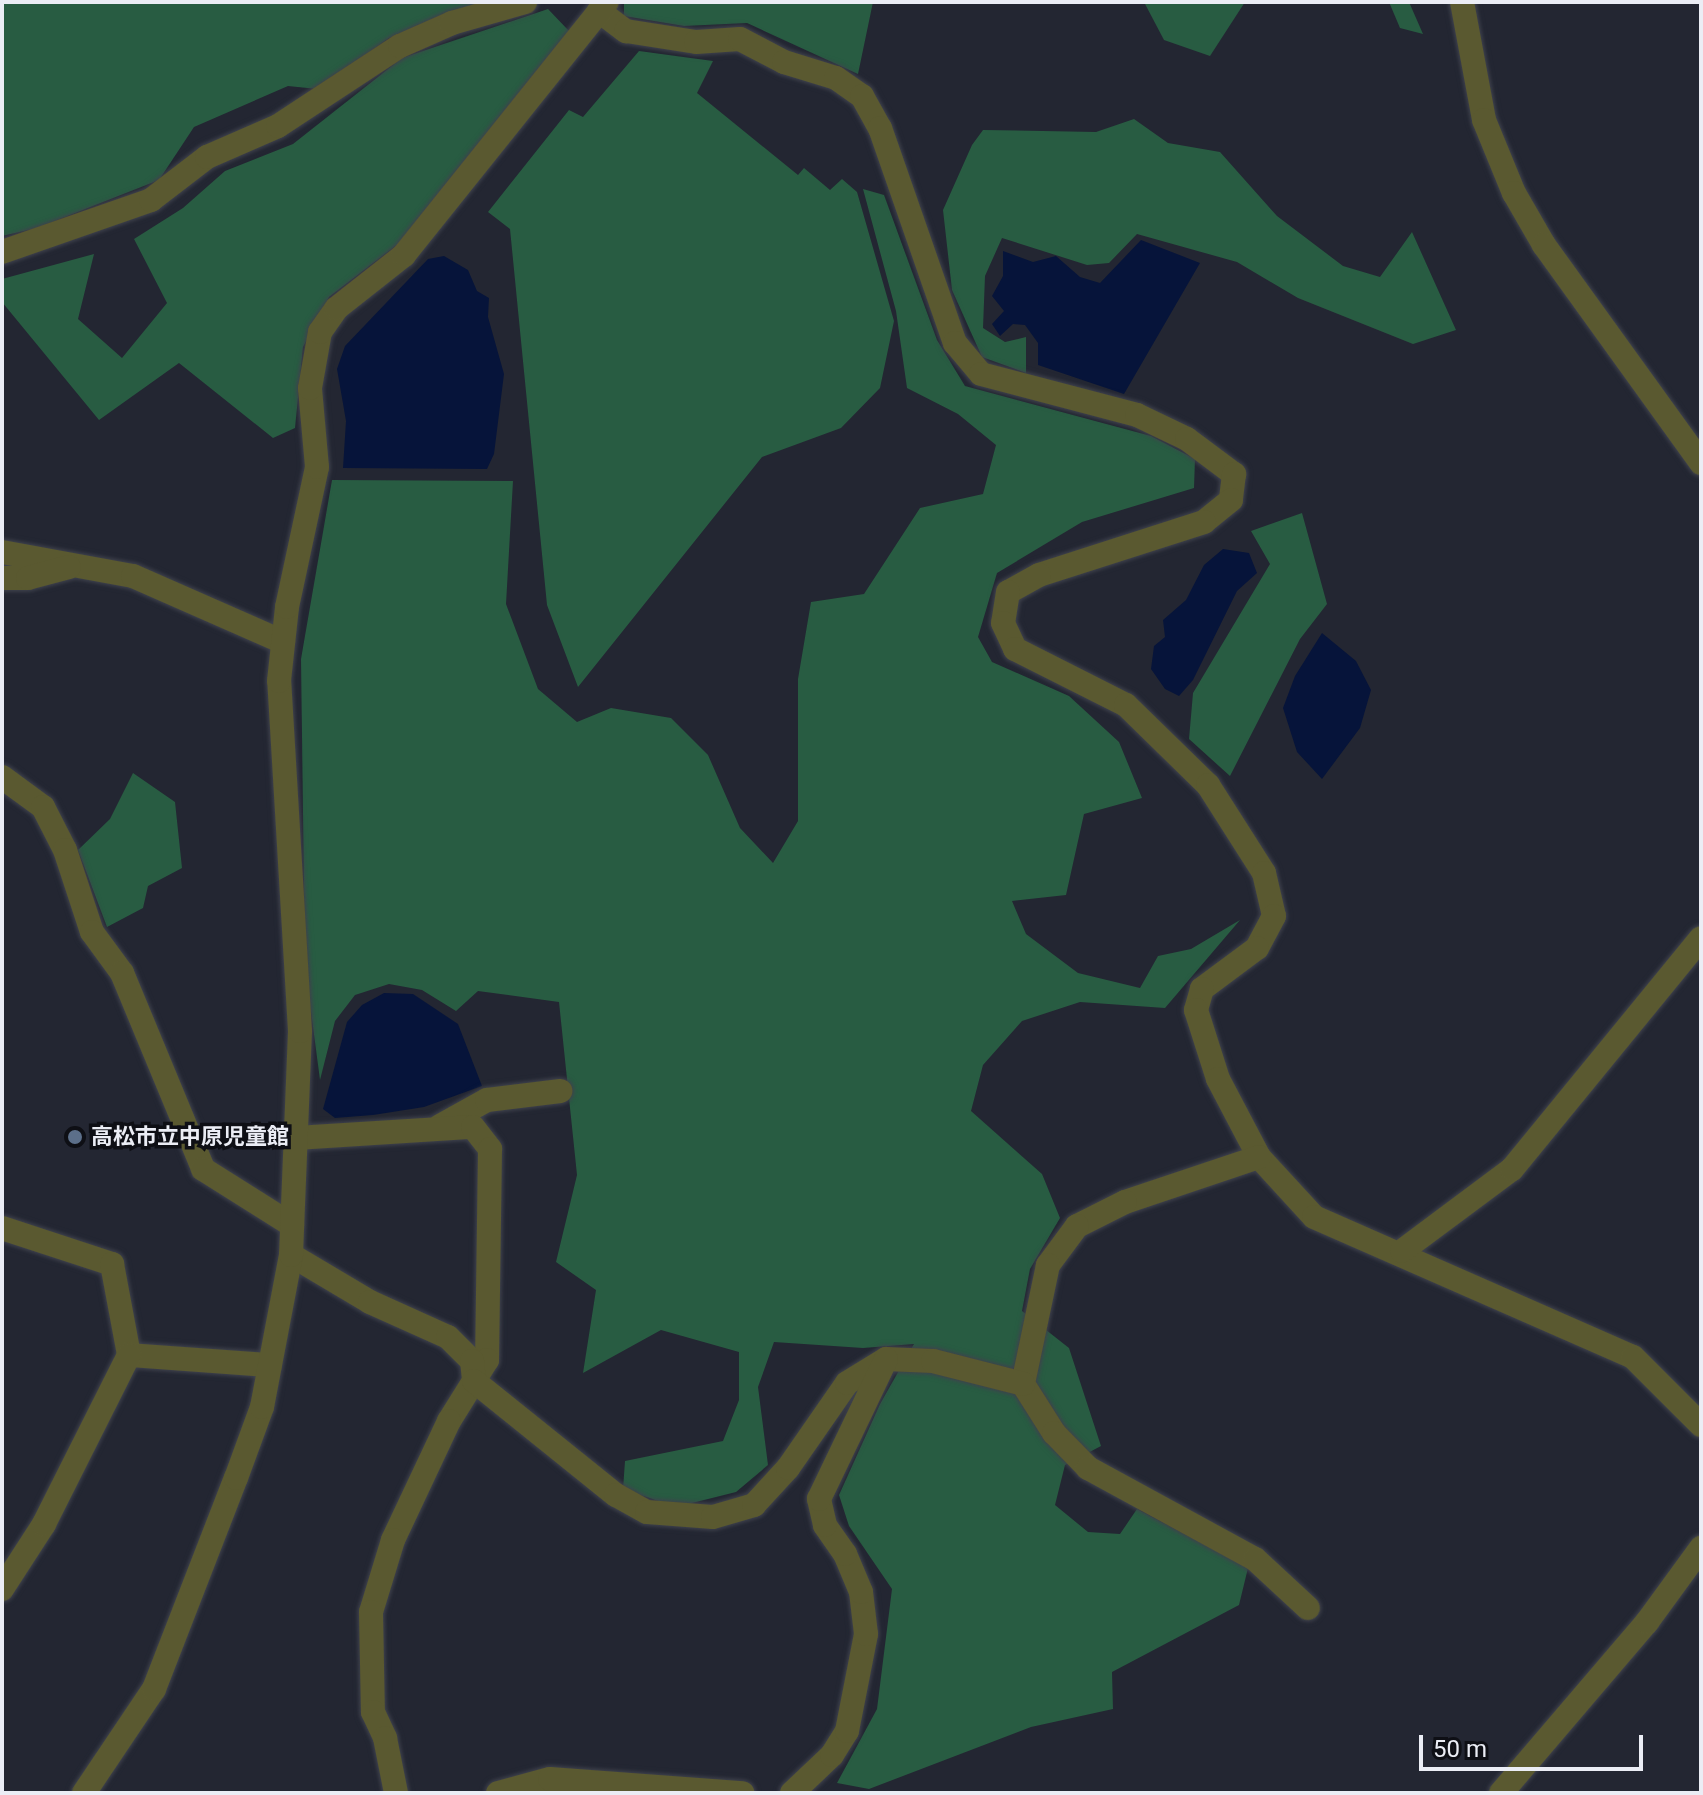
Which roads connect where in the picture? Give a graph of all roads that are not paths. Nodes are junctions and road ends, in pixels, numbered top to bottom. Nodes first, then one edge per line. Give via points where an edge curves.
1 (525, 2) edge
2 (1462, 2) edge
3 (603, 6) edge
4 (2, 252) edge
5 (1701, 463) edge
6 (2, 552) edge
7 (75, 565) junction
8 (2, 578) edge
9 (283, 642) junction
10 (2, 777) edge
11 (1701, 938) edge
12 (560, 1091) dead end
13 (440, 1126) junction
14 (296, 1138) junction
15 (1259, 1157) junction
16 (292, 1225) junction
17 (2, 1228) edge
18 (1402, 1251) junction
19 (291, 1255) junction
20 (129, 1355) junction
21 (886, 1359) junction
22 (270, 1365) junction
23 (474, 1381) junction
24 (1023, 1384) junction
25 (1701, 1425) edge
26 (1701, 1548) edge
27 (2, 1589) edge
28 (1308, 1608) dead end
29 (84, 1793) edge
30 (396, 1793) edge
31 (498, 1793) edge
32 (742, 1793) edge
33 (792, 1793) edge
34 (1501, 1793) edge

1 - 4 street via 452,23 400,46 278,126 207,157 151,200
2 - 5 street via 1484,120 1514,193 1544,245
3 - 9 street via 404,255 337,308 320,332 310,388 317,467
3 - 15 street via 626,31 696,42 740,39 784,62 836,78 862,96 880,128 955,343 981,374 1137,415 1187,439 1234,474 1231,500 1204,522 1039,575 1008,592 1003,623 1015,649 1126,705 1208,785 1264,873 1274,916 1257,948 1202,989 1196,1010 1218,1079
6 - 7 street
7 - 8 street via 28,578
7 - 9 street via 133,576
9 - 14 street via 279,681 284,809 300,1031
10 - 16 street via 43,807 65,850 92,932 122,973 203,1169
11 - 18 street via 1512,1169
12 - 13 street via 487,1100
13 - 14 street
13 - 23 street via 473,1127 490,1149 487,1360
14 - 16 street
15 - 18 street via 1314,1217
15 - 24 street via 1125,1202 1077,1226 1048,1265
16 - 19 street
17 - 20 street via 112,1264
18 - 25 street via 1633,1357
19 - 22 street
19 - 23 street via 370,1302 448,1337 472,1361
20 - 22 street
20 - 27 street via 44,1524
21 - 23 street via 847,1383 788,1468 754,1505 713,1517 647,1512 616,1495
21 - 24 street via 933,1361
21 - 33 street via 819,1499 825,1525 861,1592 866,1634 850,1717 832,1755
22 - 29 street via 262,1407 154,1689
23 - 30 street via 449,1421 393,1540 371,1612 373,1712 385,1738
24 - 28 street via 1054,1433 1088,1468 1255,1559
26 - 34 street via 1647,1622
31 - 32 street via 550,1779

